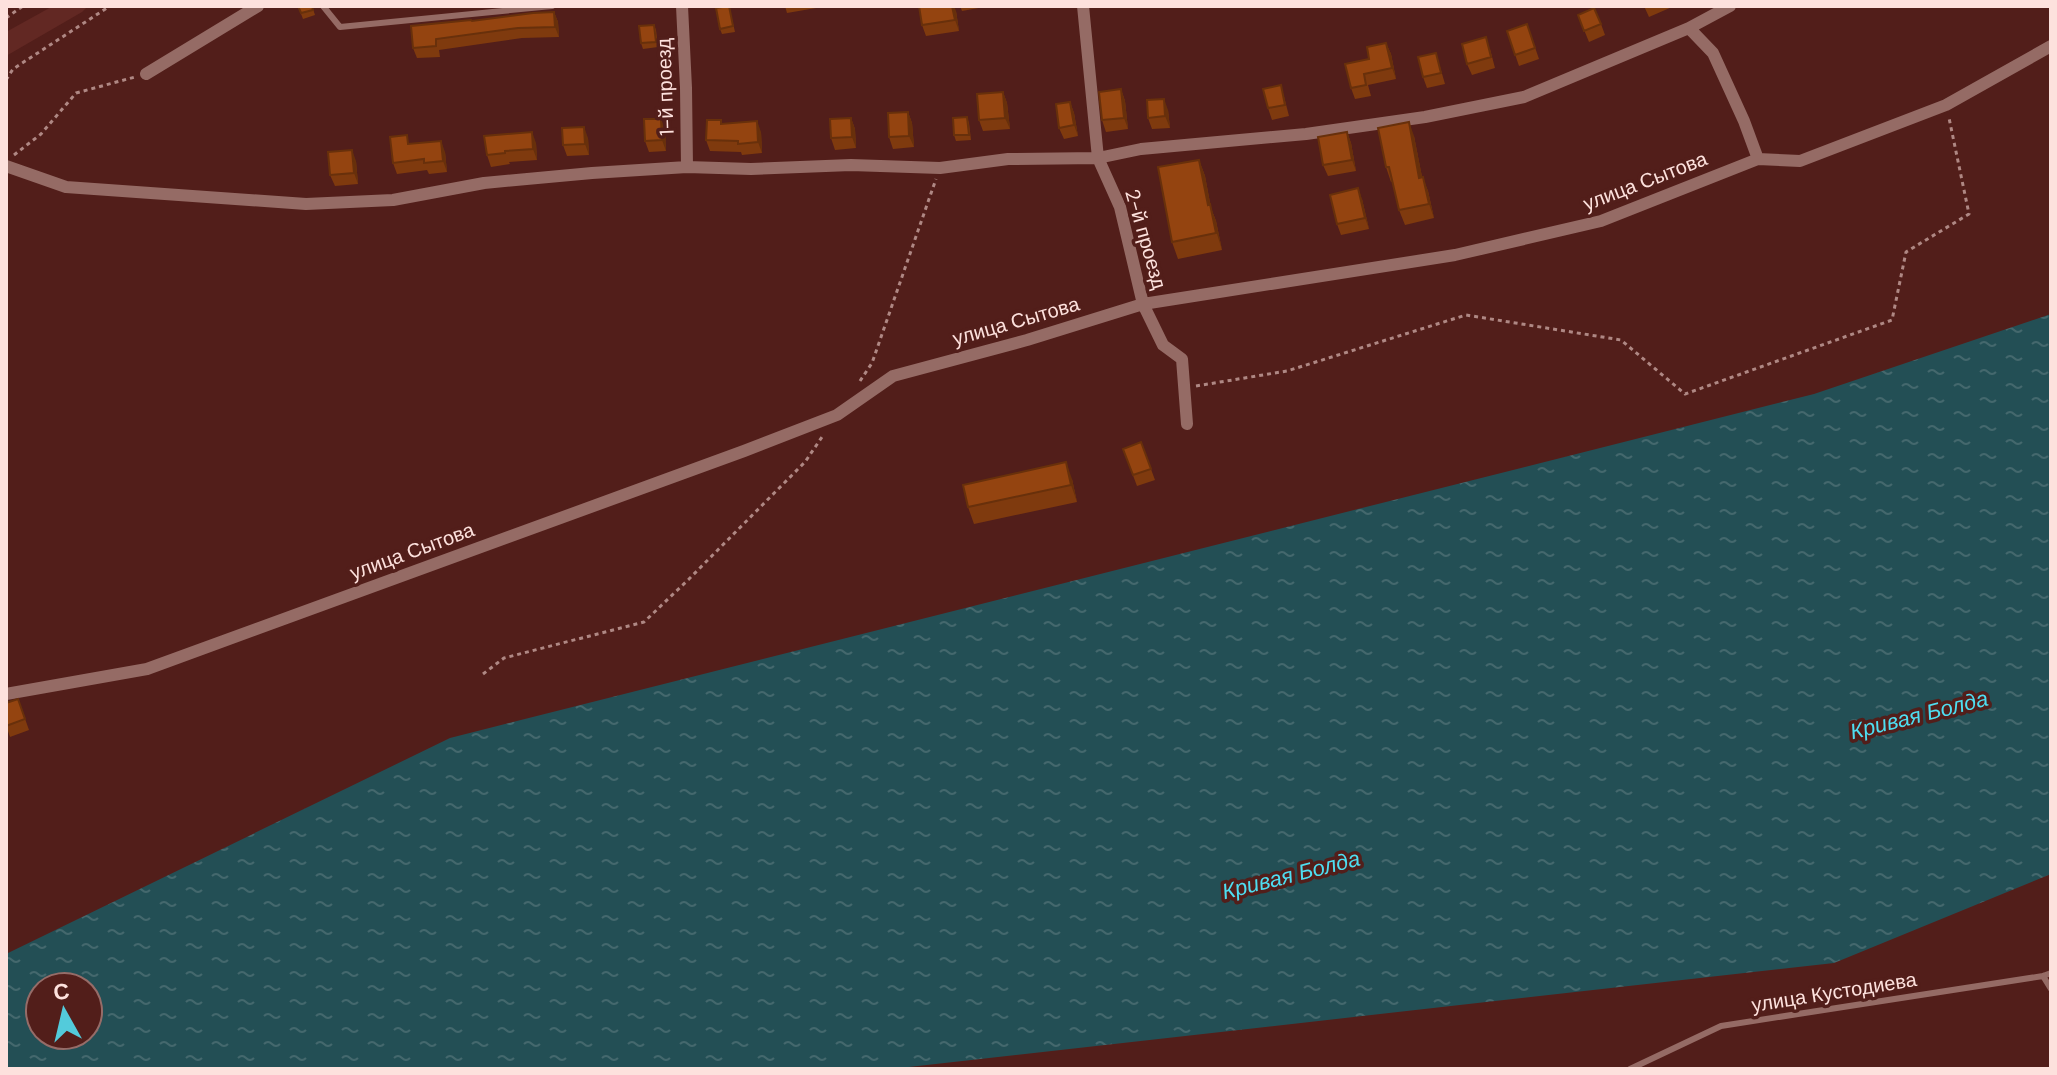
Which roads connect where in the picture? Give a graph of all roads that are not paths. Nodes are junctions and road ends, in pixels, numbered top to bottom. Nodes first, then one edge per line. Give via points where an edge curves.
1 (258, 6) edge
2 (323, 6) edge
3 (552, 6) edge
4 (682, 6) edge
5 (1083, 6) edge
6 (1730, 6) edge
7 (1689, 28) junction
8 (2051, 46) edge
9 (146, 74) road end
10 (1098, 158) junction
11 (1758, 159) junction
12 (6, 164) edge
13 (687, 167) junction
14 (1143, 304) junction
15 (1187, 424) dead end
16 (6, 694) edge
17 (2051, 973) edge
18 (2043, 976) junction
19 (2051, 989) edge
20 (1630, 1069) edge

1 - 9 street
2 - 3 lane via 340,27
4 - 13 street, 1-й проезд
5 - 10 street, 2-й проезд
6 - 7 street
7 - 10 street via 1524,97 1425,117
7 - 11 street via 1713,53
8 - 11 street, улица Сытова via 1946,105 1800,161
10 - 13 street via 1008,159 940,168
10 - 14 street, 2-й проезд via 1120,207
11 - 14 street, улица Сытова via 1601,221 1455,255
12 - 13 street via 66,187 306,204 393,200 484,183
14 - 15 street, 2-й проезд via 1163,345 1182,359
14 - 16 street, улица Сытова via 893,376 837,415 147,669
17 - 18 lane, улица Кустодиева
18 - 19 lane
18 - 20 lane, улица Кустодиева via 1721,1026

